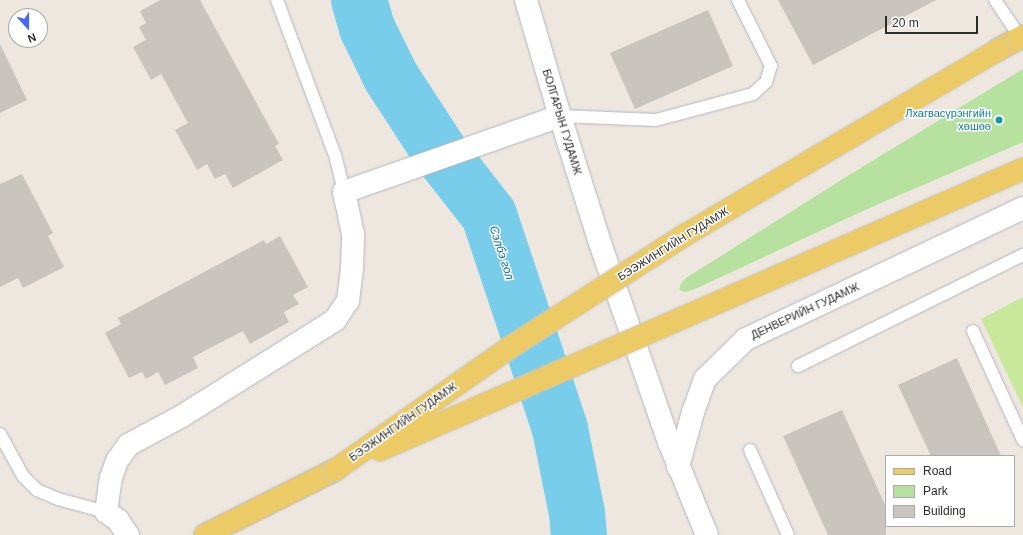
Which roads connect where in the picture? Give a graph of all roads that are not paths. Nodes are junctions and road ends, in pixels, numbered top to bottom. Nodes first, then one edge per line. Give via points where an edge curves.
1 (277, 0) edge
2 (526, 0) edge
3 (738, 0) edge
4 (995, 0) edge
5 (1021, 36) edge
6 (560, 116) junction
7 (1023, 169) edge
8 (344, 192) junction
9 (1023, 208) edge
10 (1023, 254) edge
11 (973, 330) dead end
12 (798, 366) dead end
13 (0, 434) edge
14 (1023, 440) edge
15 (750, 450) dead end
16 (678, 467) junction
17 (335, 470) junction
18 (106, 512) junction
19 (128, 535) edge
20 (205, 535) edge
21 (707, 535) edge
22 (788, 535) edge

1 - 8 lane via 335,155
2 - 6 street, БОЛГАРЫН ГУДАМЖ
3 - 6 lane via 772,66 766,82 753,94 656,120
4 - 5 lane
5 - 17 main road, БЭЭЖИНГИЙН ГУДАМЖ, bridge via 685,235 509,348
6 - 8 street
6 - 16 street, БОЛГАРЫН ГУДАМЖ via 600,243
7 - 17 main road, БЭЭЖИНГИЙН ГУДАМЖ, bridge
8 - 18 street via 353,234 352,268 348,301 335,320 182,416 128,445 117,461 111,478
9 - 16 street, ДЕНВЕРИЙН ГУДАМЖ via 746,339 705,379
10 - 12 lane
11 - 14 lane
13 - 18 lane via 23,476 37,490 58,499
15 - 22 lane
16 - 21 street
17 - 20 main road, БЭЭЖИНГИЙН ГУДАМЖ
18 - 19 street via 118,520

